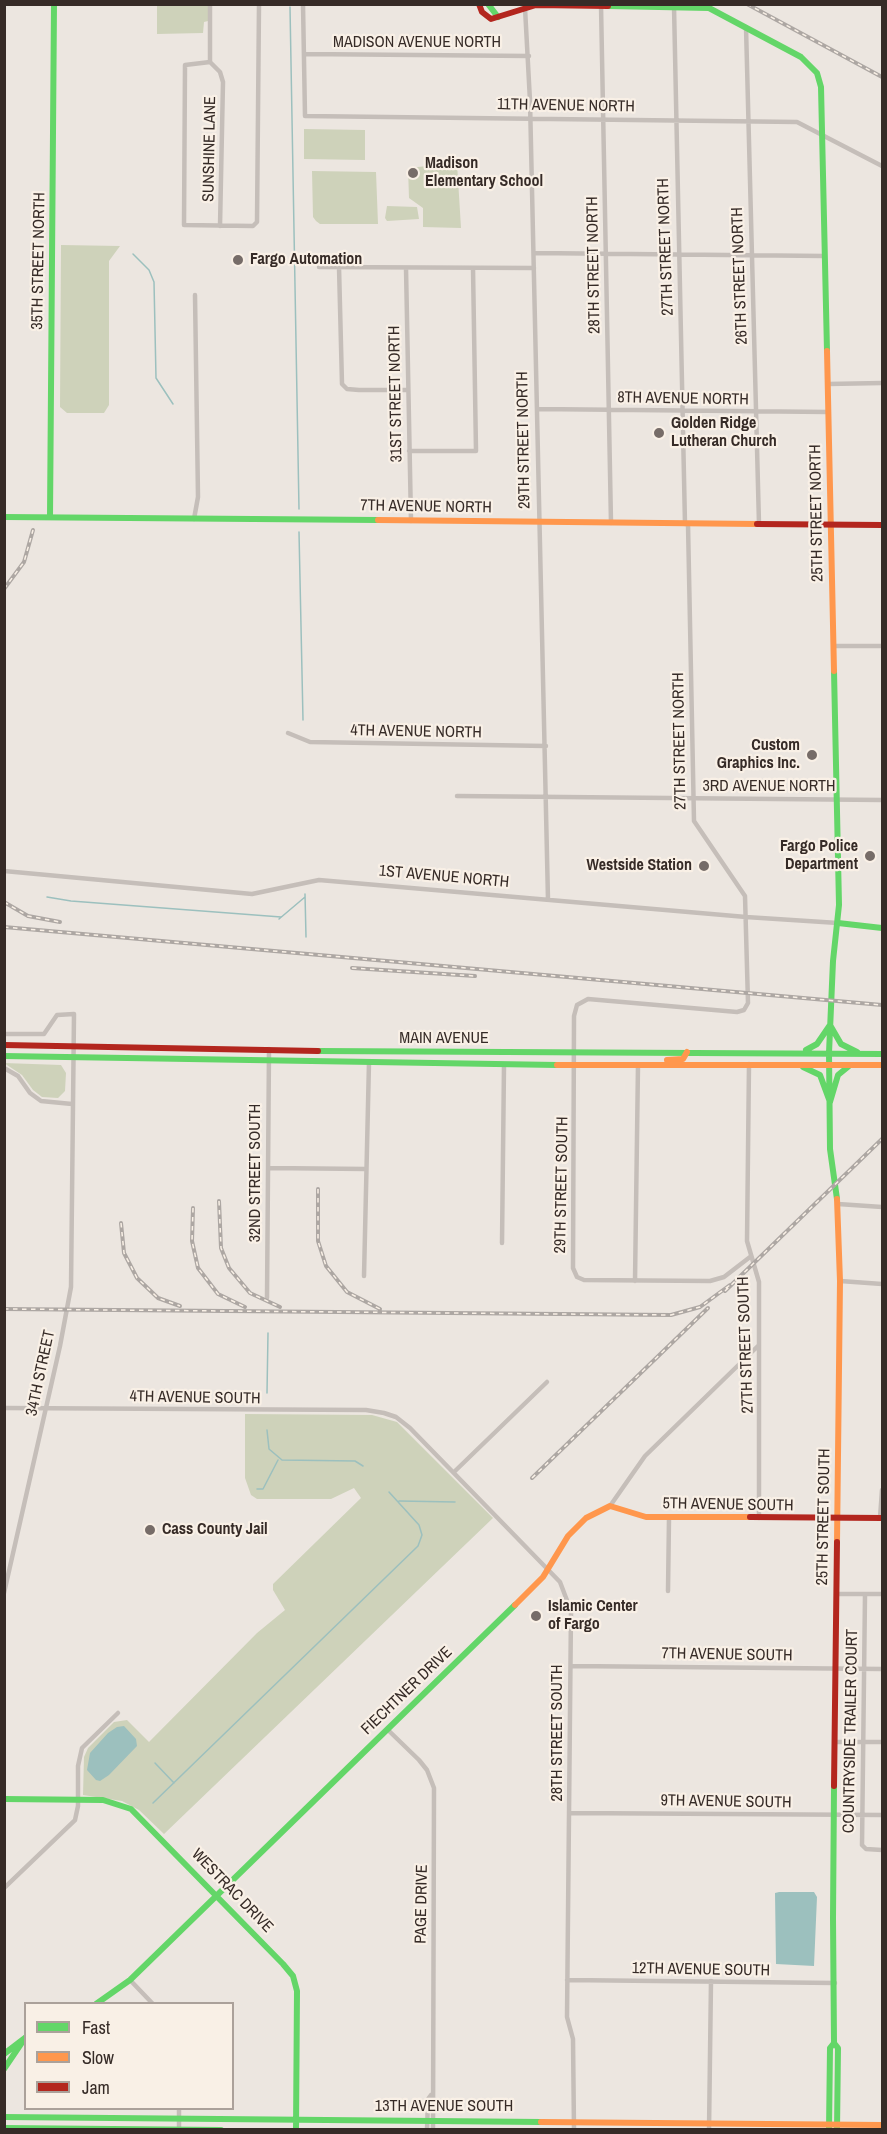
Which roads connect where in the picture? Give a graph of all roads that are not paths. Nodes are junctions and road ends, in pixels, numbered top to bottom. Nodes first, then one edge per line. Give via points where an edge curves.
1 (54, 4) edge
2 (210, 4) edge
3 (259, 4) edge
4 (303, 4) edge
5 (479, 4) edge
6 (488, 4) edge
7 (601, 5) edge
8 (674, 6) edge
9 (525, 8) junction
10 (498, 17) junction
11 (746, 27) junction
12 (304, 54) junction
13 (529, 56) junction
14 (210, 62) junction
15 (530, 117) junction
16 (603, 120) junction
17 (675, 121) junction
18 (748, 122) junction
19 (824, 136) junction
20 (882, 166) edge
21 (220, 226) junction
22 (534, 253) junction
23 (605, 254) junction
24 (678, 254) junction
25 (752, 255) junction
26 (824, 256) junction
27 (319, 267) dead end
28 (339, 267) junction
29 (406, 267) junction
30 (473, 268) junction
31 (534, 268) junction
32 (195, 295) dead end
33 (828, 384) junction
34 (882, 384) edge
35 (408, 390) junction
36 (537, 409) junction
37 (609, 410) junction
38 (682, 411) junction
39 (756, 412) junction
40 (828, 412) junction
41 (409, 451) junction
42 (4, 517) edge
43 (50, 518) junction
44 (194, 519) junction
45 (411, 521) junction
46 (539, 523) junction
47 (611, 523) junction
48 (686, 524) junction
49 (759, 524) junction
50 (831, 525) junction
51 (882, 525) edge
52 (834, 646) junction
53 (882, 646) edge
54 (288, 733) dead end
55 (546, 746) junction
56 (457, 796) dead end
57 (547, 798) junction
58 (693, 799) junction
59 (837, 800) junction
60 (882, 800) edge
61 (4, 871) edge
62 (548, 900) junction
63 (746, 917) junction
64 (838, 923) junction
65 (882, 928) edge
66 (831, 992) joint
67 (830, 1025) junction
68 (4, 1034) edge
69 (4, 1045) edge
70 (74, 1045) junction
71 (269, 1049) junction
72 (687, 1052) junction
73 (417, 1053) junction
74 (794, 1053) junction
75 (829, 1053) junction
76 (574, 1054) junction
77 (862, 1054) junction
78 (882, 1054) edge
79 (4, 1056) edge
80 (73, 1056) junction
81 (269, 1059) junction
82 (369, 1062) junction
83 (377, 1062) junction
84 (749, 1064) junction
85 (777, 1064) junction
86 (830, 1064) junction
87 (504, 1065) junction
88 (575, 1065) junction
89 (628, 1065) junction
90 (638, 1065) junction
91 (854, 1065) junction
92 (882, 1065) edge
93 (4, 1068) edge
94 (830, 1102) junction
95 (72, 1104) junction
96 (268, 1168) junction
97 (366, 1169) junction
98 (838, 1203) junction
99 (882, 1207) edge
100 (502, 1243) dead end
101 (750, 1257) junction
102 (364, 1276) dead end
103 (635, 1281) junction
104 (840, 1281) junction
105 (882, 1284) edge
106 (267, 1298) dead end
107 (759, 1345) junction
108 (547, 1382) dead end
109 (4, 1408) edge
110 (46, 1409) junction
111 (385, 1413) joint
112 (454, 1472) junction
113 (882, 1491) edge
114 (610, 1506) junction
115 (669, 1518) junction
116 (881, 1518) edge
117 (759, 1519) junction
118 (837, 1519) junction
119 (547, 1569) junction
120 (668, 1591) dead end
121 (4, 1593) edge
122 (837, 1594) junction
123 (865, 1594) junction
124 (882, 1594) edge
125 (571, 1666) junction
126 (836, 1669) junction
127 (864, 1669) junction
128 (882, 1669) edge
129 (118, 1713) dead end
130 (388, 1730) junction
131 (863, 1742) junction
132 (882, 1742) edge
133 (836, 1743) junction
134 (4, 1799) edge
135 (78, 1799) junction
136 (569, 1813) junction
137 (835, 1815) junction
138 (862, 1815) junction
139 (882, 1815) edge
140 (882, 1850) edge
141 (4, 1888) edge
142 (216, 1894) junction
143 (130, 1980) junction
144 (567, 1980) junction
145 (711, 1981) junction
146 (835, 1983) junction
147 (99, 2002) edge
148 (151, 2002) edge
149 (24, 2039) edge
150 (24, 2039) edge
151 (834, 2043) junction
152 (4, 2054) edge
153 (4, 2069) edge
154 (179, 2110) edge
155 (4, 2117) edge
156 (114, 2118) junction
157 (179, 2118) junction
158 (296, 2119) junction
159 (430, 2120) junction
160 (574, 2122) junction
161 (882, 2125) edge
162 (709, 2126) edge
163 (829, 2127) edge
164 (837, 2127) edge
165 (4, 2128) edge
166 (72, 2129) edge
167 (179, 2129) edge
168 (221, 2130) edge
169 (296, 2130) edge
170 (427, 2130) edge
171 (433, 2130) edge
172 (574, 2130) edge

1 - 43 main road, 35TH STREET NORTH
2 - 14 street, SUNSHINE LANE
3 - 21 street via 257,222
4 - 12 street
5 - 10 main road via 487,18
6 - 10 main road
7 - 8 main road, 25TH STREET NORTH
7 - 9 main road, 25TH STREET NORTH
7 - 16 street, 28TH STREET NORTH
8 - 11 main road, 25TH STREET NORTH via 709,8
8 - 17 street, 27TH STREET NORTH
9 - 10 main road
9 - 13 street, 29TH STREET NORTH
11 - 18 street, 26TH STREET NORTH
11 - 19 main road, 25TH STREET NORTH via 807,61 820,79
12 - 13 street, MADISON AVENUE NORTH
12 - 15 street, 11TH AVENUE NORTH via 305,116
13 - 15 street, 29TH STREET NORTH
14 - 21 street, SUNSHINE LANE via 220,72 222,82
14 - 21 street via 185,65 184,225
15 - 16 street, 11TH AVENUE NORTH
15 - 22 street, 29TH STREET NORTH
16 - 17 street, 11TH AVENUE NORTH
16 - 23 street, 28TH STREET NORTH
17 - 18 street, 11TH AVENUE NORTH
17 - 24 street, 27TH STREET NORTH
18 - 19 street, 11TH AVENUE NORTH via 797,122
18 - 25 street, 26TH STREET NORTH
19 - 20 street, 11TH AVENUE NORTH
19 - 26 main road, 25TH STREET NORTH
22 - 23 street
22 - 31 street, 29TH STREET NORTH
23 - 24 street
23 - 37 street, 28TH STREET NORTH
24 - 25 street
24 - 38 street, 27TH STREET NORTH
25 - 26 street
25 - 39 street, 26TH STREET NORTH
26 - 33 main road, 25TH STREET NORTH
27 - 28 street
28 - 29 street
28 - 35 street via 343,386 359,390
29 - 30 street
29 - 35 street, 31ST STREET NORTH
30 - 31 street
30 - 41 street via 476,451
31 - 36 street, 29TH STREET NORTH
32 - 44 street via 198,497
33 - 34 street
33 - 40 main road, 25TH STREET NORTH
35 - 41 street, 31ST STREET NORTH
36 - 37 street, 8TH AVENUE NORTH
36 - 46 street, 29TH STREET NORTH
37 - 38 street, 8TH AVENUE NORTH
37 - 47 street, 28TH STREET NORTH
38 - 39 street, 8TH AVENUE NORTH
38 - 48 street, 27TH STREET NORTH
39 - 40 street, 8TH AVENUE NORTH
39 - 49 street, 26TH STREET NORTH
40 - 50 main road, 25TH STREET NORTH
41 - 45 street, 31ST STREET NORTH
42 - 43 main road, 7TH AVENUE NORTH
43 - 44 main road, 7TH AVENUE NORTH
44 - 45 main road, 7TH AVENUE NORTH
45 - 46 main road, 7TH AVENUE NORTH
46 - 47 main road, 7TH AVENUE NORTH
46 - 55 street, 29TH STREET NORTH
47 - 48 main road, 7TH AVENUE NORTH
48 - 49 main road, 7TH AVENUE NORTH
48 - 58 street, 27TH STREET NORTH
49 - 50 main road, 7TH AVENUE NORTH
50 - 51 main road, 7TH AVENUE NORTH
50 - 52 main road, 25TH STREET NORTH
52 - 53 street
52 - 59 main road, 25TH STREET NORTH
54 - 55 street, 4TH AVENUE NORTH via 310,742
55 - 57 street, 29TH STREET NORTH
56 - 57 street, 3RD AVENUE NORTH
57 - 58 street, 3RD AVENUE NORTH
57 - 62 street, 29TH STREET NORTH
58 - 59 street, 3RD AVENUE NORTH
58 - 63 street, 27TH STREET NORTH via 696,827 742,889
59 - 60 street, 3RD AVENUE NORTH
59 - 64 main road, 25TH STREET NORTH
61 - 62 street, 1ST AVENUE NORTH via 252,894 319,880
62 - 63 street, 1ST AVENUE NORTH
63 - 64 street, 1ST AVENUE NORTH
63 - 76 street, 27TH STREET NORTH via 748,996 744,1010 588,999 577,1005 574,1016
64 - 65 main road, 1ST AVENUE NORTH
64 - 66 main road, 25TH STREET NORTH
66 - 67 main road, 25TH STREET SOUTH
67 - 74 main road via 813,1047
67 - 75 main road, 25TH STREET SOUTH
67 - 77 main road via 841,1044
68 - 70 street, 34TH STREET via 44,1034 57,1015 74,1014
69 - 70 main road, MAIN AVENUE
70 - 71 main road, MAIN AVENUE
70 - 80 street, 34TH STREET
71 - 73 main road, MAIN AVENUE
71 - 81 street, 32ND STREET SOUTH
72 - 74 main road, MAIN AVENUE
72 - 76 main road, MAIN AVENUE
72 - 89 main road via 683,1059
73 - 76 main road, MAIN AVENUE
73 - 83 main road via 412,1058
74 - 75 main road, MAIN AVENUE
75 - 77 main road, MAIN AVENUE
75 - 86 main road, 25TH STREET SOUTH
76 - 88 street, 29TH STREET SOUTH
77 - 78 main road, MAIN AVENUE
79 - 80 main road, MAIN AVENUE
80 - 81 main road, MAIN AVENUE
80 - 95 street, 34TH STREET
81 - 82 main road, MAIN AVENUE
81 - 96 street, 32ND STREET SOUTH
82 - 83 main road, MAIN AVENUE
82 - 97 street
83 - 87 main road, MAIN AVENUE
84 - 85 main road, MAIN AVENUE
84 - 90 main road, MAIN AVENUE
84 - 101 street, 27TH STREET SOUTH
85 - 86 main road, MAIN AVENUE
85 - 94 main road via 817,1072
86 - 91 main road, MAIN AVENUE
86 - 94 main road, 25TH STREET SOUTH
87 - 88 main road, MAIN AVENUE
87 - 100 street
88 - 89 main road, MAIN AVENUE
88 - 103 street, 29TH STREET SOUTH via 574,1273 584,1280
89 - 90 main road, MAIN AVENUE
90 - 103 street
91 - 92 main road, MAIN AVENUE
91 - 94 main road via 838,1075
93 - 95 street via 18,1076 41,1101
94 - 98 main road, 25TH STREET SOUTH via 830,1149
95 - 110 street, 34TH STREET via 72,1263 66,1318
96 - 97 street
96 - 106 street, 32ND STREET SOUTH
97 - 102 street
98 - 99 street
98 - 104 main road, 25TH STREET SOUTH
101 - 103 street, 29TH STREET SOUTH via 717,1280
101 - 107 street, 27TH STREET SOUTH via 759,1282
104 - 105 street
104 - 118 main road, 25TH STREET SOUTH
107 - 114 street via 645,1456
107 - 117 street, 27TH STREET SOUTH
108 - 112 street
109 - 110 street, 4TH AVENUE SOUTH
110 - 111 street, 4TH AVENUE SOUTH
110 - 121 street, 34TH STREET
111 - 112 street, 28TH STREET SOUTH via 410,1428
112 - 119 street, 28TH STREET SOUTH
113 - 116 street
114 - 115 main road, 5TH AVENUE SOUTH via 646,1517
114 - 119 main road, FIECHTNER DRIVE via 586,1518 568,1536
115 - 117 main road, 5TH AVENUE SOUTH
115 - 120 street
116 - 118 main road, 5TH AVENUE SOUTH
117 - 118 main road, 5TH AVENUE SOUTH
118 - 122 main road, 25TH STREET SOUTH
119 - 125 street, 28TH STREET SOUTH via 560,1582 571,1611
119 - 130 main road, FIECHTNER DRIVE
122 - 123 street
122 - 126 main road, 25TH STREET SOUTH
123 - 124 street
123 - 127 street, COUNTRYSIDE TRAILER COURT
125 - 126 street, 7TH AVENUE SOUTH
125 - 136 street, 28TH STREET SOUTH
126 - 127 street, 7TH AVENUE SOUTH
126 - 133 main road, 25TH STREET SOUTH
127 - 128 street, 7TH AVENUE SOUTH
127 - 131 street, COUNTRYSIDE TRAILER COURT
129 - 135 street via 82,1748
130 - 142 main road, FIECHTNER DRIVE
130 - 159 street, PAGE DRIVE via 427,1770 434,1788
131 - 132 street
131 - 133 street
131 - 138 street, COUNTRYSIDE TRAILER COURT
133 - 137 main road, 25TH STREET SOUTH
134 - 135 main road, WESTRAC DRIVE
135 - 141 street via 77,1817 71,1825
135 - 142 main road, WESTRAC DRIVE via 103,1800 131,1809
136 - 137 street, 9TH AVENUE SOUTH
136 - 144 street, 28TH STREET SOUTH
137 - 138 street, 9TH AVENUE SOUTH
137 - 146 main road, 25TH STREET SOUTH
138 - 139 street, 9TH AVENUE SOUTH
138 - 140 street, COUNTRYSIDE TRAILER COURT via 862,1847
142 - 143 main road, FIECHTNER DRIVE
142 - 158 main road, WESTRAC DRIVE via 293,1976 297,1991
143 - 147 main road, FIECHTNER DRIVE
143 - 148 street
144 - 145 street, 12TH AVENUE SOUTH
144 - 160 street, 28TH STREET SOUTH via 567,2017 574,2046
145 - 146 street, 12TH AVENUE SOUTH
145 - 162 street
146 - 151 main road, 25TH STREET SOUTH
149 - 152 main road
150 - 153 main road
151 - 163 main road, 25TH STREET SOUTH via 830,2048
151 - 164 main road, 25TH STREET SOUTH via 838,2048
154 - 157 street
155 - 156 main road, 13TH AVENUE SOUTH
156 - 157 main road, 13TH AVENUE SOUTH
156 - 166 main road via 108,2125
157 - 158 main road, 13TH AVENUE SOUTH
157 - 167 street
158 - 159 main road, 13TH AVENUE SOUTH
158 - 169 main road, WESTRAC DRIVE
159 - 160 main road, 13TH AVENUE SOUTH
159 - 170 street, PAGE DRIVE
159 - 171 street, PAGE DRIVE
160 - 162 main road, 13TH AVENUE SOUTH
160 - 172 street, 28TH STREET SOUTH
161 - 164 main road, 13TH AVENUE SOUTH
162 - 163 main road, 13TH AVENUE SOUTH
163 - 164 main road, 13TH AVENUE SOUTH
165 - 166 main road
166 - 167 main road
167 - 168 main road

